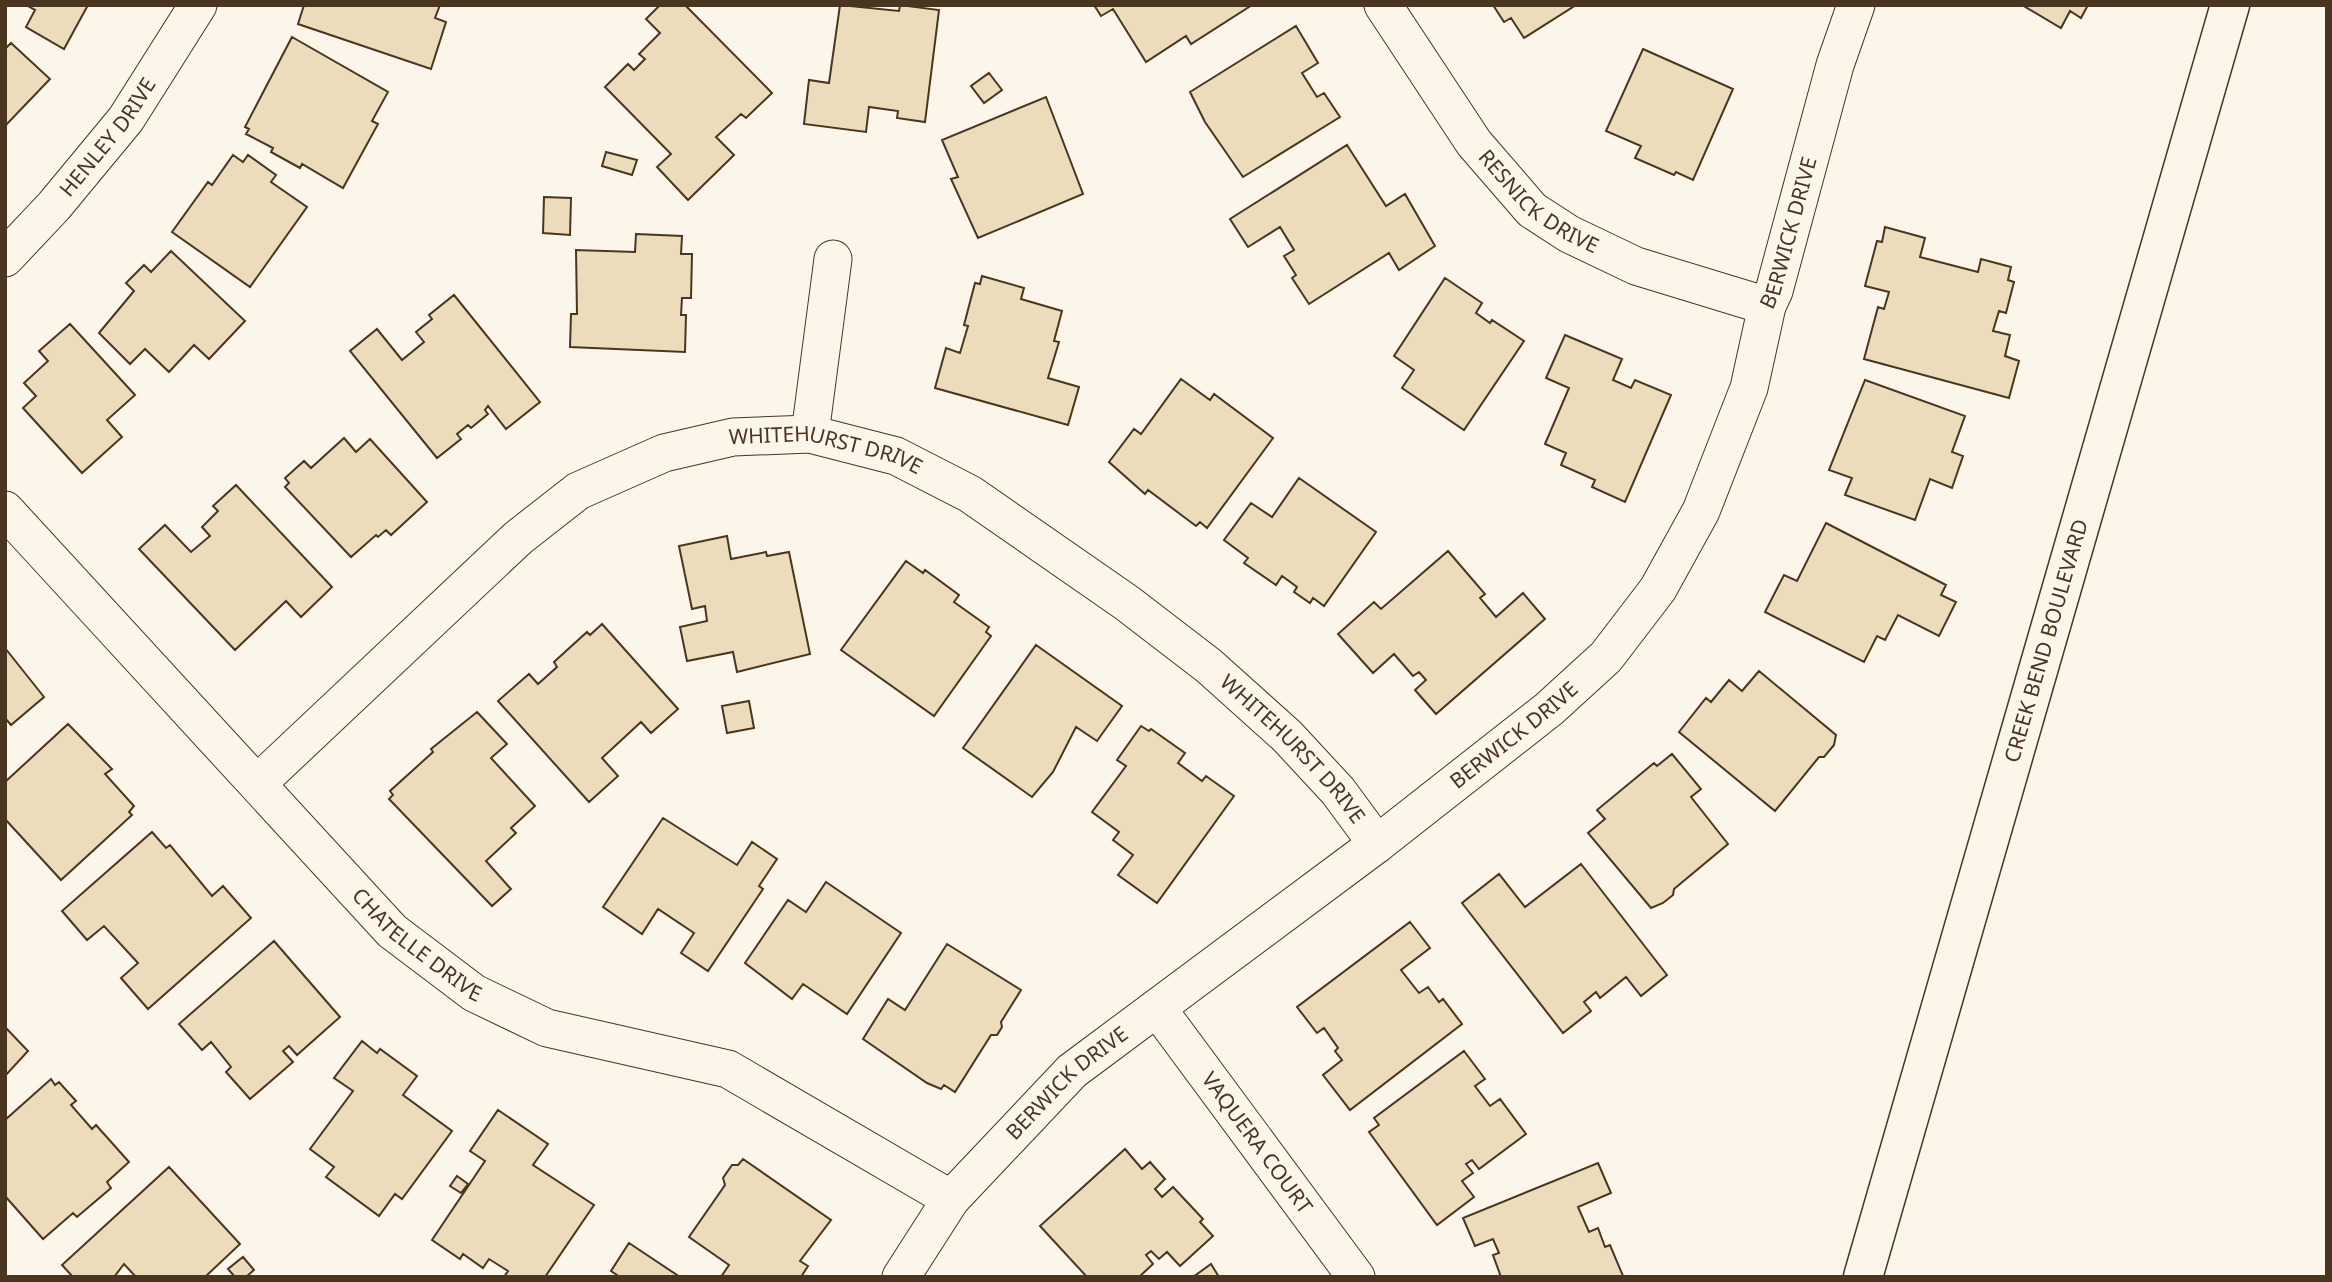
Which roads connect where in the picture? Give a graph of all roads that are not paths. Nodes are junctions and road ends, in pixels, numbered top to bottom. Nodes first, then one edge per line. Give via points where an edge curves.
1 (198, 5) edge
2 (1383, 5) edge
3 (1856, 5) edge
4 (2230, 5) edge
5 (5, 258) edge
6 (833, 259) dead end
7 (1766, 306) junction
8 (810, 434) junction
9 (5, 510) edge
10 (258, 783) junction
11 (1377, 844) junction
12 (1157, 1008) junction
13 (951, 1199) junction
14 (901, 1277) edge
15 (1356, 1277) edge
16 (1863, 1277) edge

1 - 5 street, HENLEY DRIVE via 126,119
2 - 7 street, RESNICK DRIVE via 1474,142 1532,210 1569,234 1636,266
3 - 7 street, BERWICK DRIVE
4 - 16 street, CREEK BEND BOULEVARD
6 - 8 street
7 - 11 street, BERWICK DRIVE via 1749,387 1701,510 1658,589 1606,657
8 - 10 street, WHITEHURST DRIVE via 733,438 664,453 578,491 518,538
8 - 11 street, WHITEHURST DRIVE via 896,456 970,494 1127,603 1209,666 1287,736 1338,791
9 - 10 street, CHATELLE DRIVE
10 - 13 street, CHATELLE DRIVE via 392,930 474,993 547,1028 728,1069
11 - 12 street, BERWICK DRIVE
12 - 13 street, BERWICK DRIVE via 1072,1070
12 - 15 street, VAQUERA COURT
13 - 14 street, BERWICK DRIVE

